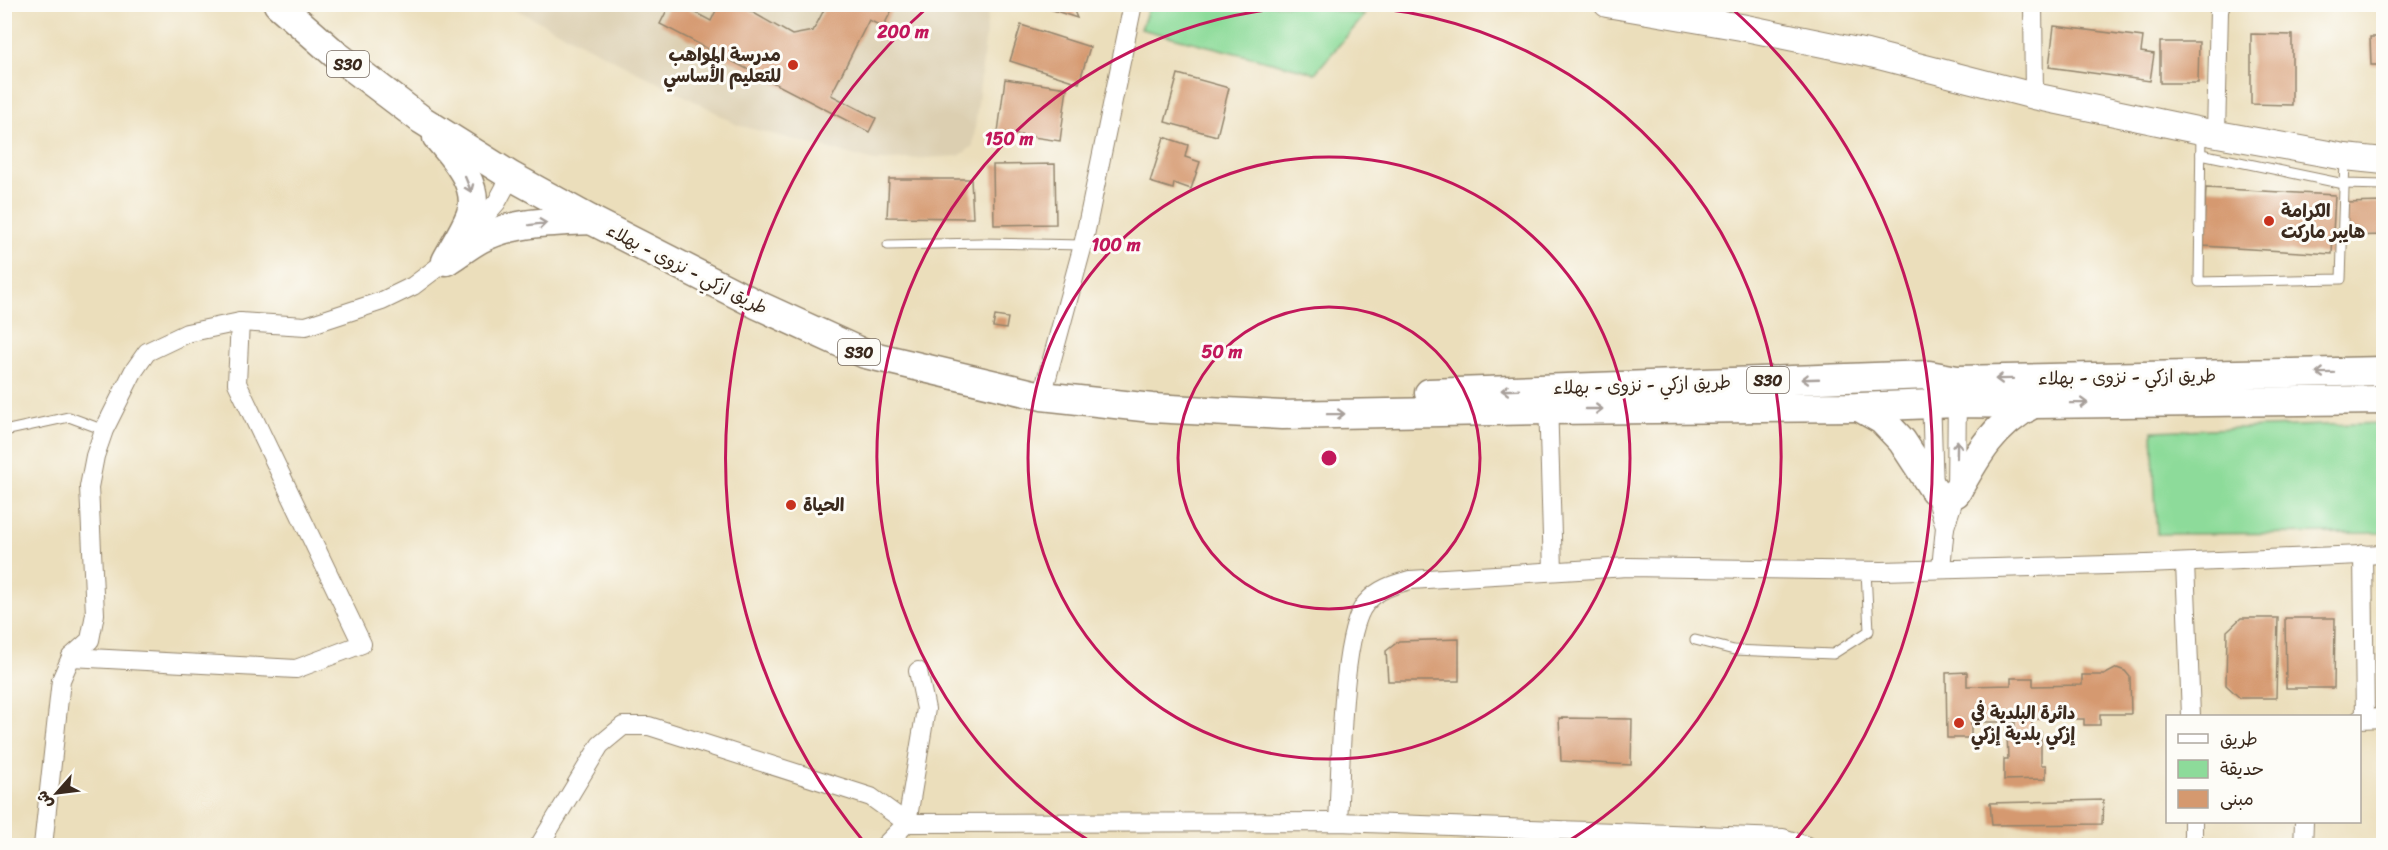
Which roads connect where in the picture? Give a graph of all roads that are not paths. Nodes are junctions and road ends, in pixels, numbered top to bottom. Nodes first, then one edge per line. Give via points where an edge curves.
1 (278, 4) edge
2 (1133, 4) edge
3 (1607, 4) edge
4 (2034, 4) edge
5 (2221, 4) edge
6 (2034, 96) junction
7 (422, 120) junction
8 (2206, 139) junction
9 (2345, 157) junction
10 (2384, 161) edge
11 (512, 176) junction
12 (2344, 184) junction
13 (2384, 185) edge
14 (591, 220) junction
15 (888, 245) dead end
16 (1083, 245) junction
17 (446, 261) junction
18 (240, 322) junction
19 (2384, 371) edge
20 (1949, 395) junction
21 (1042, 396) junction
22 (2384, 399) edge
23 (1548, 400) junction
24 (2033, 404) junction
25 (1859, 407) junction
26 (105, 430) junction
27 (4, 431) edge
28 (1945, 492) junction
29 (2363, 554) junction
30 (2384, 554) edge
31 (2185, 563) junction
32 (1941, 568) junction
33 (1554, 571) junction
34 (1866, 571) junction
35 (1695, 640) dead end
36 (71, 657) junction
37 (918, 671) dead end
38 (2191, 715) edge
39 (2370, 718) edge
40 (1338, 822) junction
41 (907, 823) junction
42 (2193, 823) edge
43 (2304, 823) edge
44 (1510, 838) edge
45 (43, 846) edge
46 (539, 846) edge
47 (884, 846) edge
48 (1808, 846) edge
49 (2193, 846) edge
50 (2303, 846) edge

1 - 7 main road, طريق ازكي - نزوى - بهلاء / S30 via 335,54
2 - 16 street
3 - 6 street via 1867,53
4 - 6 street
5 - 8 street
6 - 8 street
7 - 11 main road, طريق ازكي - نزوى - بهلاء / S30
7 -> 17 main road via 458,161 472,190 471,213
8 - 9 street
8 - 12 lane
8 - 12 lane via 2199,282 2341,279
9 - 10 street
9 - 12 lane
11 - 14 main road, طريق ازكي - نزوى - بهلاء / S30
11 - 17 street via 497,202
12 - 13 lane
17 -> 14 main road via 481,239 508,229
14 - 21 main road, طريق ازكي - نزوى - بهلاء / S30 via 865,354
15 - 16 lane
16 - 21 street
17 - 18 street via 413,286 382,301 306,326
18 - 26 street via 187,333 147,352
18 - 36 street via 237,382 362,644 296,669
19 -> 20 main road, طريق ازكي - نزوى - بهلاء / S30
20 -> 23 main road, طريق ازكي - نزوى - بهلاء / S30 via 1929,375
20 - 24 main road, طريق ازكي - نزوى - بهلاء / S30
20 - 25 main road, طريق ازكي - نزوى - بهلاء / S30
20 - 28 street
28 -> 20 street
21 - 23 main road, طريق ازكي - نزوى - بهلاء / S30 via 1152,408 1288,397
24 -> 22 main road, طريق ازكي - نزوى - بهلاء / S30
23 -> 25 main road, طريق ازكي - نزوى - بهلاء / S30
23 - 33 street
24 - 28 main road via 1999,427
25 - 28 main road via 1882,420
26 - 27 lane via 69,417
26 - 36 street via 89,487 95,614 90,640
28 - 32 street
29 - 30 street
29 - 31 street
29 - 39 street
31 - 32 street
31 - 38 street
32 - 34 street
33 - 34 street via 1628,567
33 - 40 street via 1410,580 1383,587 1364,604 1348,656
34 - 35 lane via 1869,631 1833,654 1734,650
36 - 45 street via 61,680
37 - 41 street via 926,709
40 - 41 street
40 - 44 street
41 - 46 street via 872,797 649,726 623,726 600,745
41 - 47 street
42 - 49 street
43 - 50 street
44 - 48 street via 1783,838

